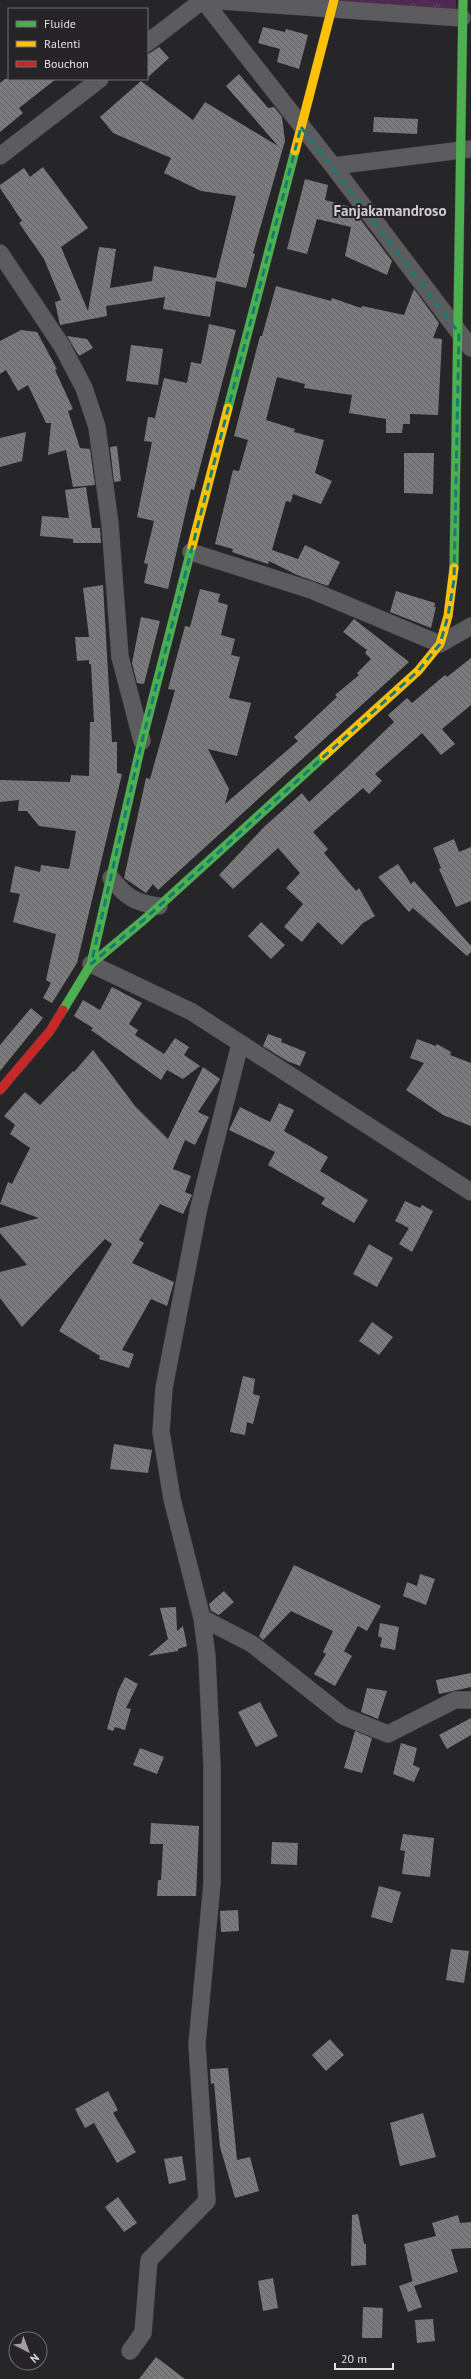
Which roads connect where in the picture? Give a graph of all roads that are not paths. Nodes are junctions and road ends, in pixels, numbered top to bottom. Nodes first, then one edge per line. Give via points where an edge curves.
1 (203, 0) edge
2 (206, 0) edge
3 (463, 0) edge
4 (332, 5) edge
5 (462, 18) junction
6 (148, 42) edge
7 (99, 80) edge
8 (301, 127) junction
9 (466, 150) edge
10 (0, 156) edge
11 (333, 166) junction
12 (0, 253) edge
13 (459, 333) junction
14 (471, 348) edge
15 (191, 552) junction
16 (471, 626) edge
17 (440, 644) junction
18 (142, 741) junction
19 (111, 878) junction
20 (159, 906) junction
21 (90, 964) junction
22 (240, 1044) junction
23 (0, 1090) edge
24 (471, 1192) edge
25 (202, 1618) junction
26 (471, 1700) edge
27 (130, 2351) dead end

1 - 6 street
1 - 8 street
2 - 4 street
3 - 5 main road
4 - 5 street
4 - 8 main road
5 - 9 main road
7 - 10 street
8 - 11 street
8 - 15 main road
9 - 11 street
9 - 13 main road
11 - 13 street
12 - 18 street via 62,346 84,388 97,427 110,524 120,657
13 - 14 street
13 - 17 main road via 454,580
15 - 17 street via 311,590
15 - 18 main road
16 - 17 street
17 - 20 main road via 418,671
18 - 19 main road
19 - 20 street via 123,893 141,904
19 - 21 main road
20 - 21 main road
21 - 22 street via 192,1012
21 - 23 main road via 50,1031
22 - 24 street
22 - 25 street via 199,1207 164,1388 161,1432 172,1499
25 - 26 street via 252,1644 343,1716 388,1734 455,1700
25 - 27 street via 207,1657 212,1766 212,1884 197,2044 207,2201 149,2260 143,2332

